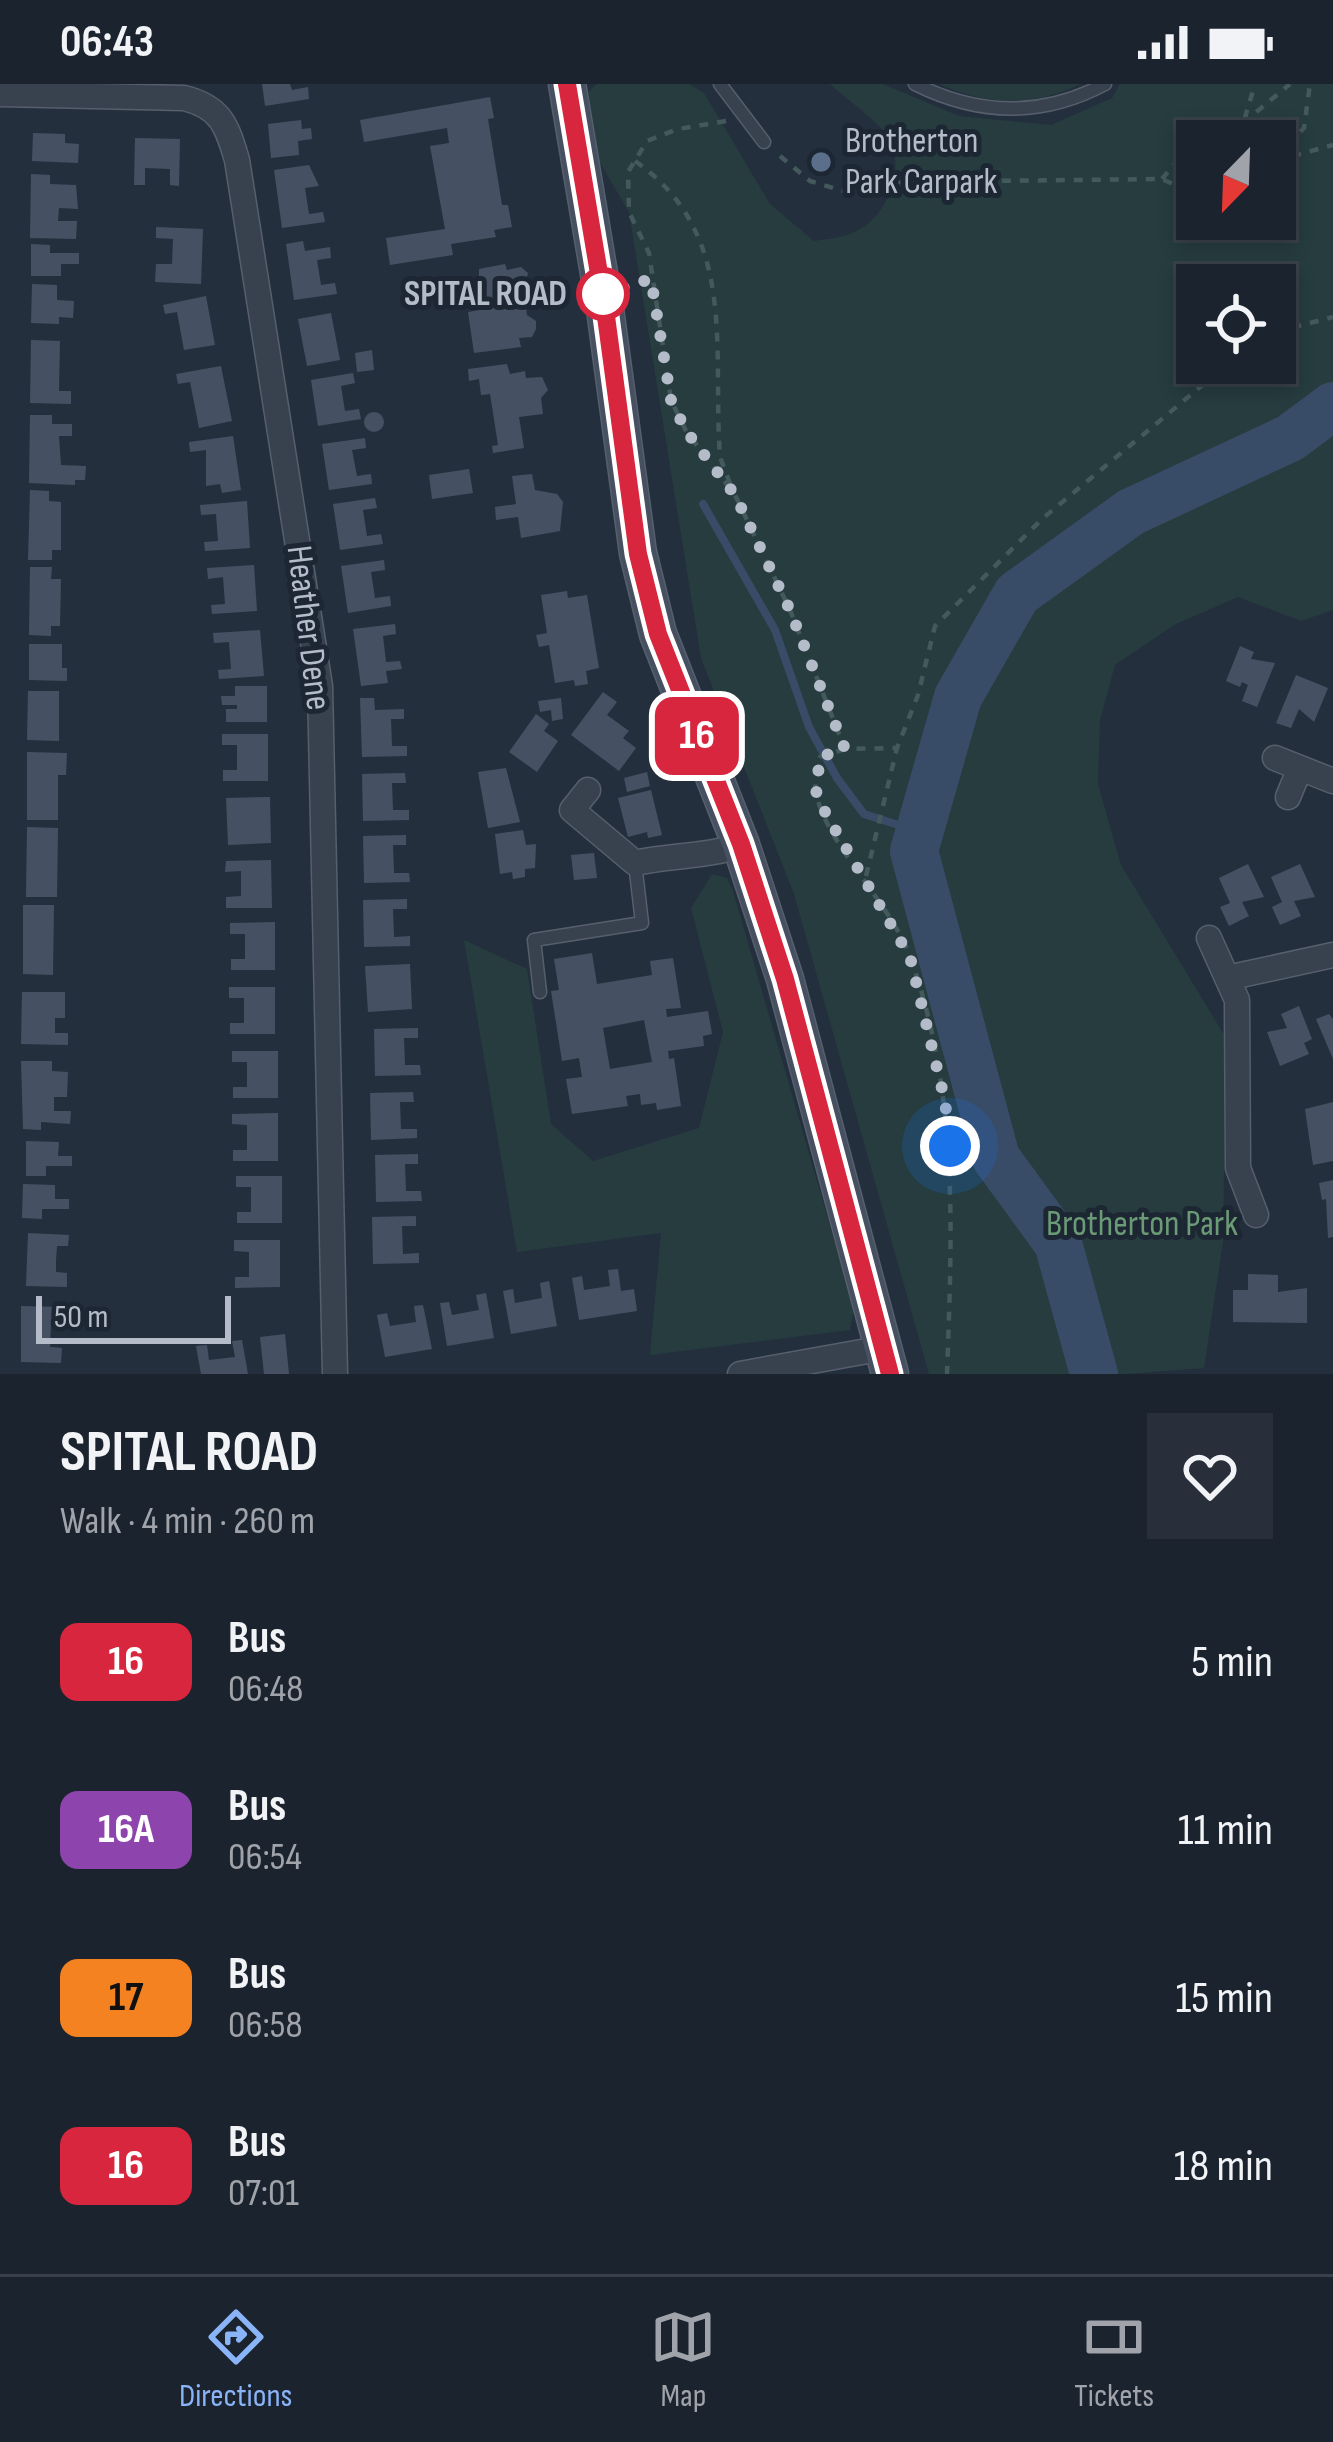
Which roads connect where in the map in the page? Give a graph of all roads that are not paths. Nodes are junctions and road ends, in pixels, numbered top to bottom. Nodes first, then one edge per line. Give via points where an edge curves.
1 (567, 84) edge
2 (720, 84) edge
3 (915, 84) edge
4 (1106, 84) edge
5 (0, 94) edge
6 (764, 142) road end
7 (1275, 758) dead end
8 (1300, 768) junction
9 (1333, 781) edge
10 (588, 790) dead end
11 (1288, 797) dead end
12 (741, 844) junction
13 (635, 863) junction
14 (1209, 938) dead end
15 (1333, 955) edge
16 (1227, 978) junction
17 (540, 992) dead end
18 (1256, 1215) dead end
19 (887, 1361) edge
20 (800, 1369) edge
21 (335, 1374) edge
22 (740, 1374) edge

1 - 12 main road via 638,554 658,634
2 - 6 lane
3 - 4 lane via 992,110 1025,111
5 - 21 street, Heather Dene via 208,104 225,121 237,160 320,686
7 - 8 street
8 - 9 street
8 - 11 street
10 - 13 street via 572,810
12 - 13 street
12 - 19 main road
13 - 17 lane via 642,923 534,940
14 - 16 street
15 - 16 street
16 - 18 street via 1237,1000 1238,1168
19 - 20 street
20 - 22 street

